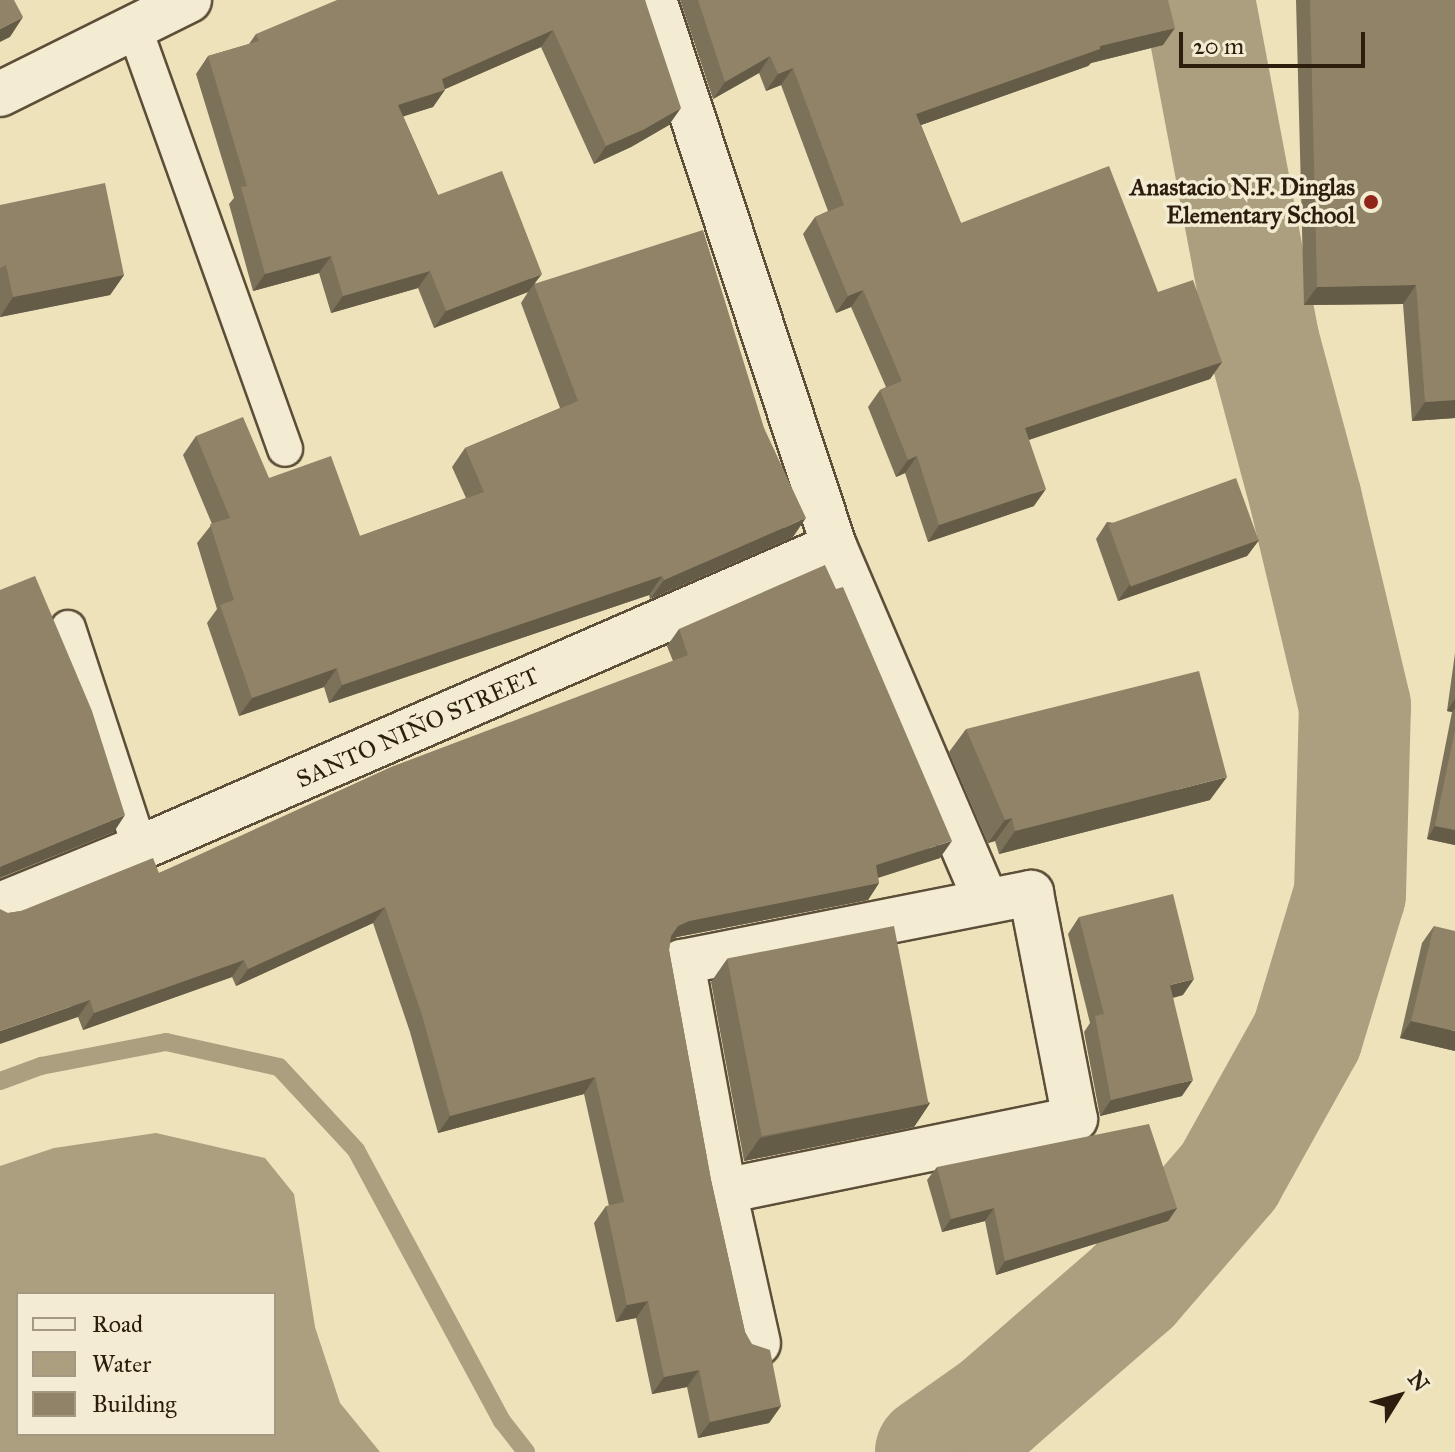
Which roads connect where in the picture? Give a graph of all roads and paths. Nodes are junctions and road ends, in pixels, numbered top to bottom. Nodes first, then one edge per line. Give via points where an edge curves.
1 (189, 0) edge
2 (654, 0) edge
3 (134, 27) junction
4 (0, 94) edge
5 (285, 449) dead end
6 (834, 546) junction
7 (68, 628) dead end
8 (140, 848) junction
9 (985, 899) junction
10 (0, 905) edge
11 (724, 1191) junction
12 (758, 1343) edge

1 - 3 street
2 - 6 street
3 - 4 street
3 - 5 lane
6 - 8 street, SANTO NIÑO STREET
6 - 9 street
7 - 8 lane
8 - 10 street, SANTO NIÑO STREET
9 - 11 street via 682,962
9 - 11 street via 1031,893 1075,1119
11 - 12 street

